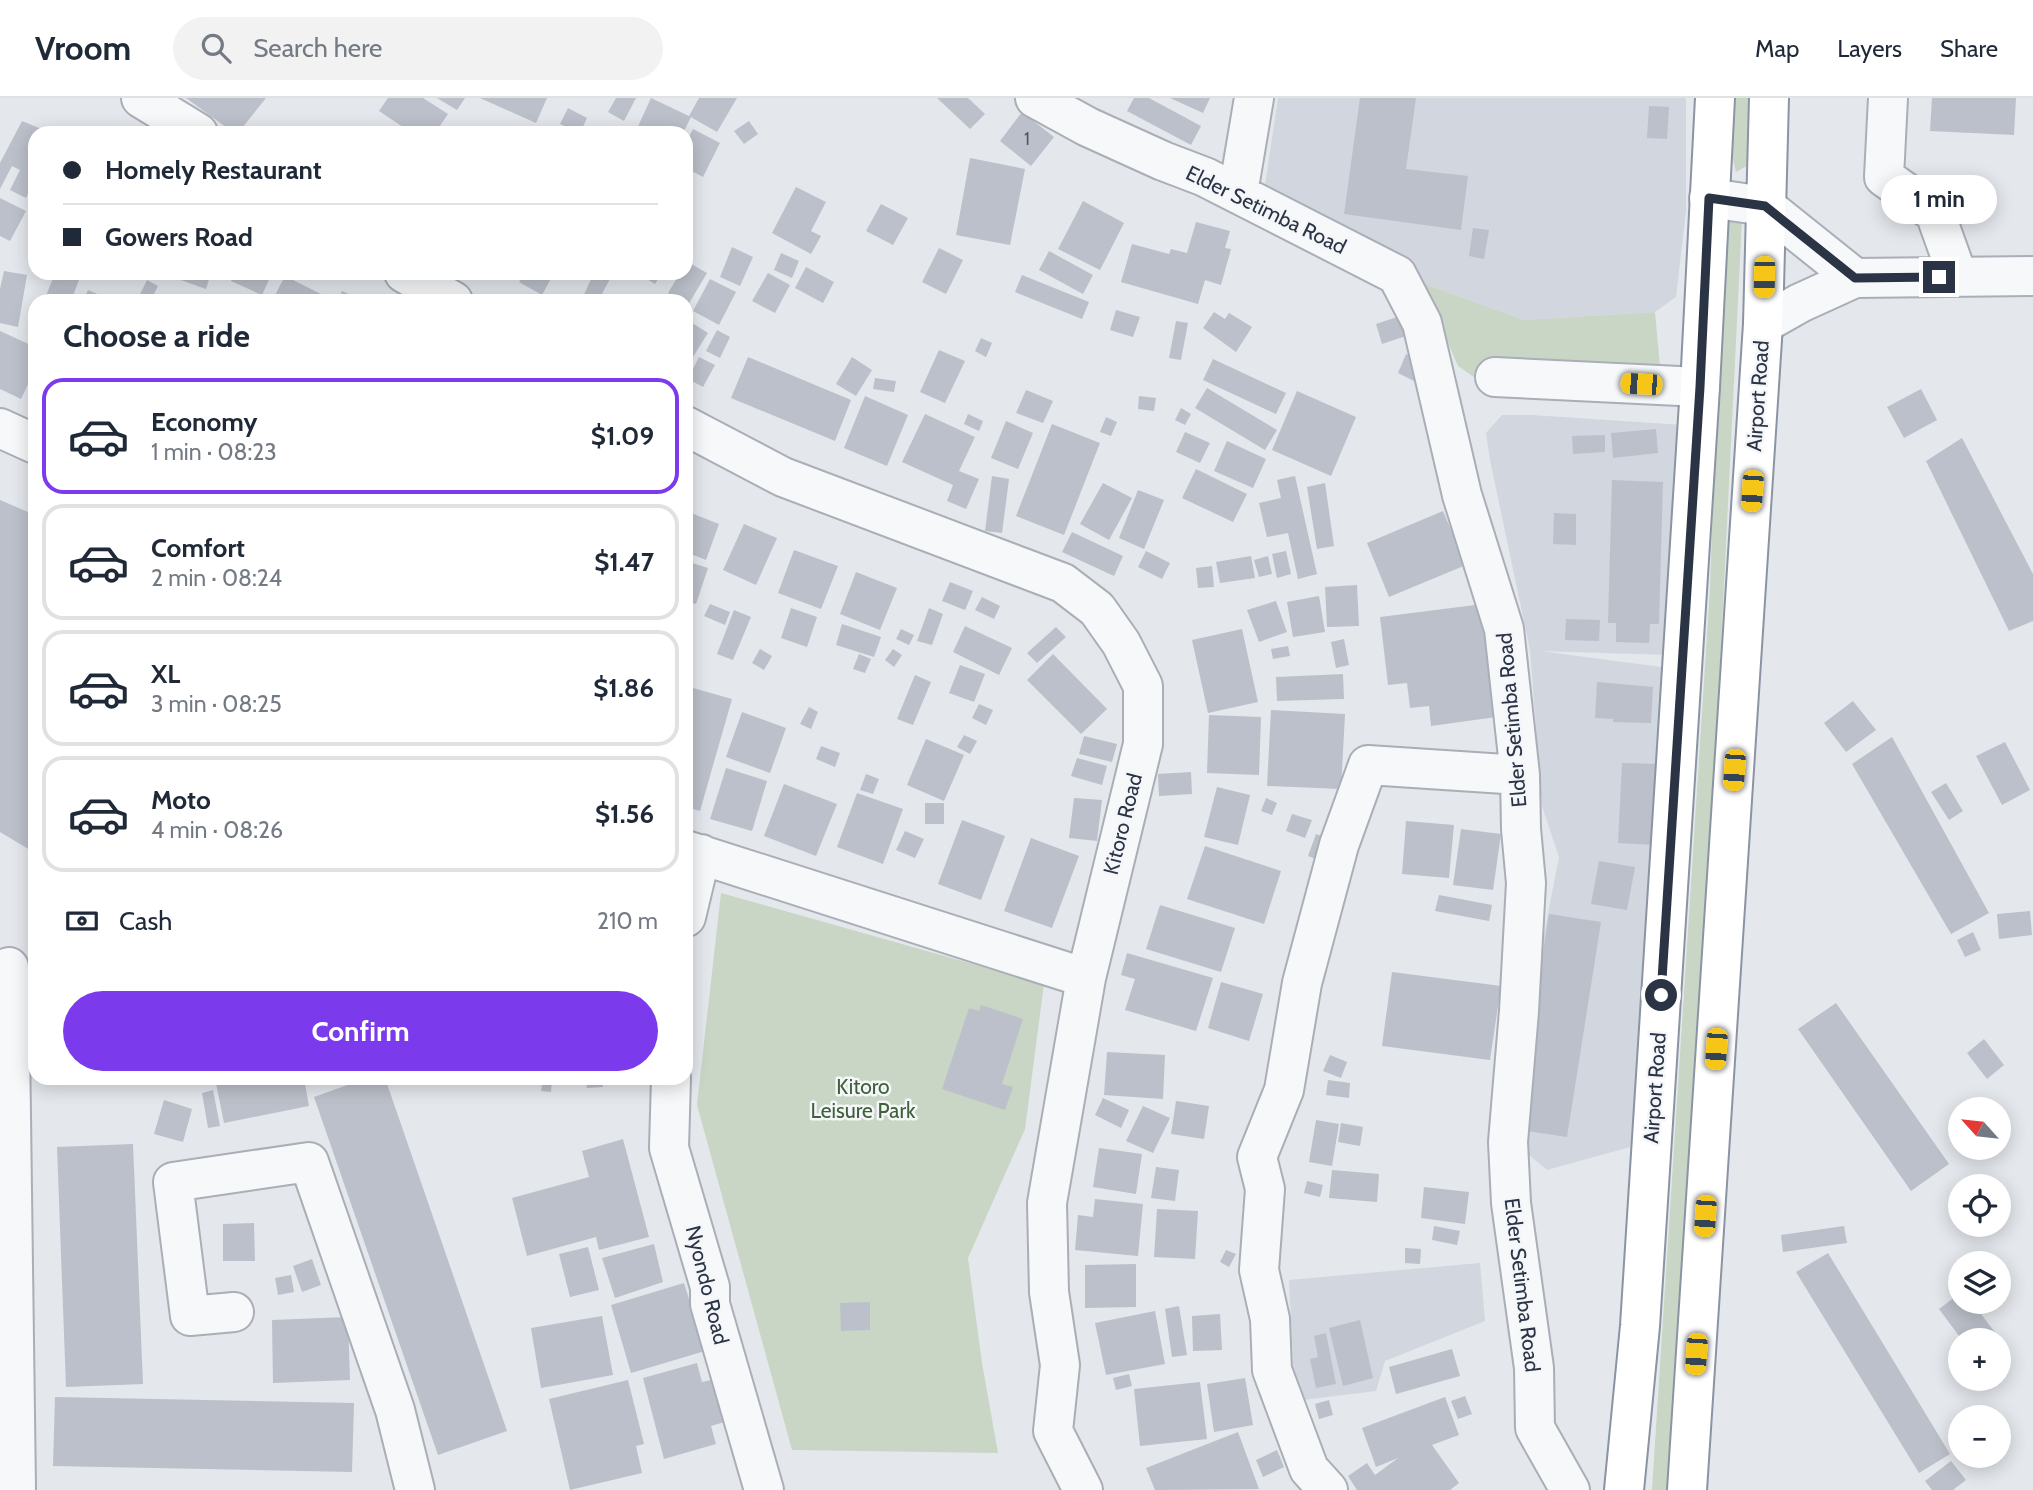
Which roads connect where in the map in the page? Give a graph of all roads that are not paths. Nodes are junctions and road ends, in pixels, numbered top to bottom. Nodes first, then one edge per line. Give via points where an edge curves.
1 (141, 98) edge
2 (1035, 98) edge
3 (1254, 98) edge
4 (1715, 98) edge
5 (1769, 98) edge
6 (1888, 98) edge
7 (187, 126) edge
8 (1238, 193) junction
9 (1709, 198) junction
10 (1765, 206) junction
11 (2033, 276) edge
12 (1958, 277) junction
13 (1855, 278) junction
14 (416, 280) edge
15 (441, 294) edge
16 (1763, 324) junction
17 (1495, 377) dead end
18 (1700, 387) junction
19 (0, 428) edge
20 (693, 430) edge
21 (28, 441) edge
22 (1521, 775) junction
23 (694, 852) edge
24 (15, 964) edge
25 (1086, 978) junction
26 (671, 1085) edge
27 (234, 1312) dead end
28 (16, 1490) edge
29 (415, 1490) edge
30 (764, 1490) edge
31 (1083, 1490) edge
32 (1328, 1490) edge
33 (1570, 1490) edge
34 (1624, 1490) edge
35 (1686, 1490) edge

1 - 7 street
2 - 8 street, Elder Setimba Road via 1088,127
3 - 8 street
4 - 9 highway, Airport Road
5 - 10 highway, Airport Road
6 - 12 street via 1884,177 1935,213
8 - 22 street, Elder Setimba Road via 1397,275 1422,323 1462,495 1504,629
9 - 10 street
9 - 18 highway, Airport Road
10 - 13 street
10 - 16 highway, Airport Road
11 - 12 street
12 - 13 street
13 - 16 street
14 - 15 street
16 - 35 highway, Airport Road
17 - 18 street
18 - 34 highway, Airport Road via 1640,1326
19 - 21 street
20 - 25 street, Kitoro Road via 783,477 1063,583 1097,609 1143,687 1143,744
22 - 32 street via 1368,765 1335,858 1301,983 1284,1090 1257,1157 1265,1189 1259,1270 1270,1318 1272,1370 1309,1469
22 - 33 street, Elder Setimba Road via 1526,883 1508,1131 1511,1203 1534,1368 1535,1428
23 - 25 street
24 - 28 street
25 - 31 street, Kitoro Road via 1047,1203 1049,1292 1060,1365 1053,1431
26 - 30 street, Nyondo Road via 669,1148
27 - 29 street via 190,1315 173,1182 309,1162 395,1410

